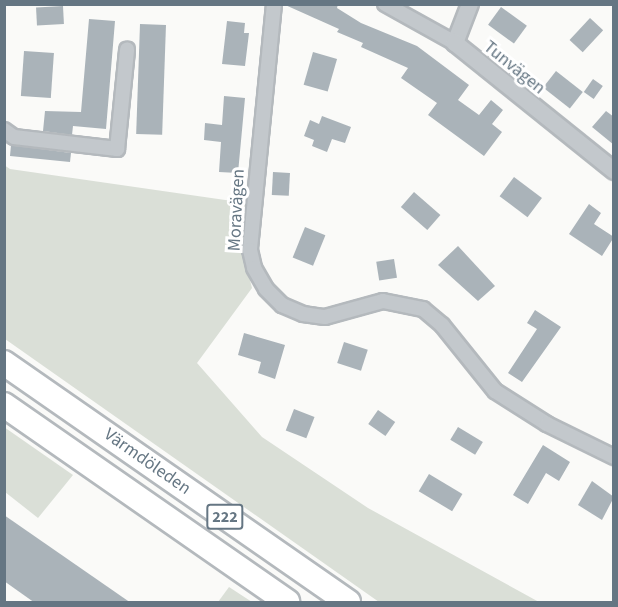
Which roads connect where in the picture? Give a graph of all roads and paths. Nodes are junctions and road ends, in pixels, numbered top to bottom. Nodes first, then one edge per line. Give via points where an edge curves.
1 (274, 4) edge
2 (385, 4) edge
3 (470, 4) edge
4 (454, 43) junction
5 (128, 50) dead end
6 (4, 130) edge
7 (614, 171) edge
8 (4, 363) edge
9 (4, 405) edge
10 (614, 457) edge
11 (286, 603) edge
12 (348, 603) edge

1 - 10 street, Moravägen via 249,250 266,289 282,305 303,314 325,317 383,301 423,309 442,325 495,391 547,424
2 - 4 street, Tunvägen
3 - 4 street
4 - 7 street, Tunvägen
5 - 6 street via 117,149 14,137
8 - 12 highway, Värmdöleden / 222
9 - 11 highway, Värmdöleden / 222

